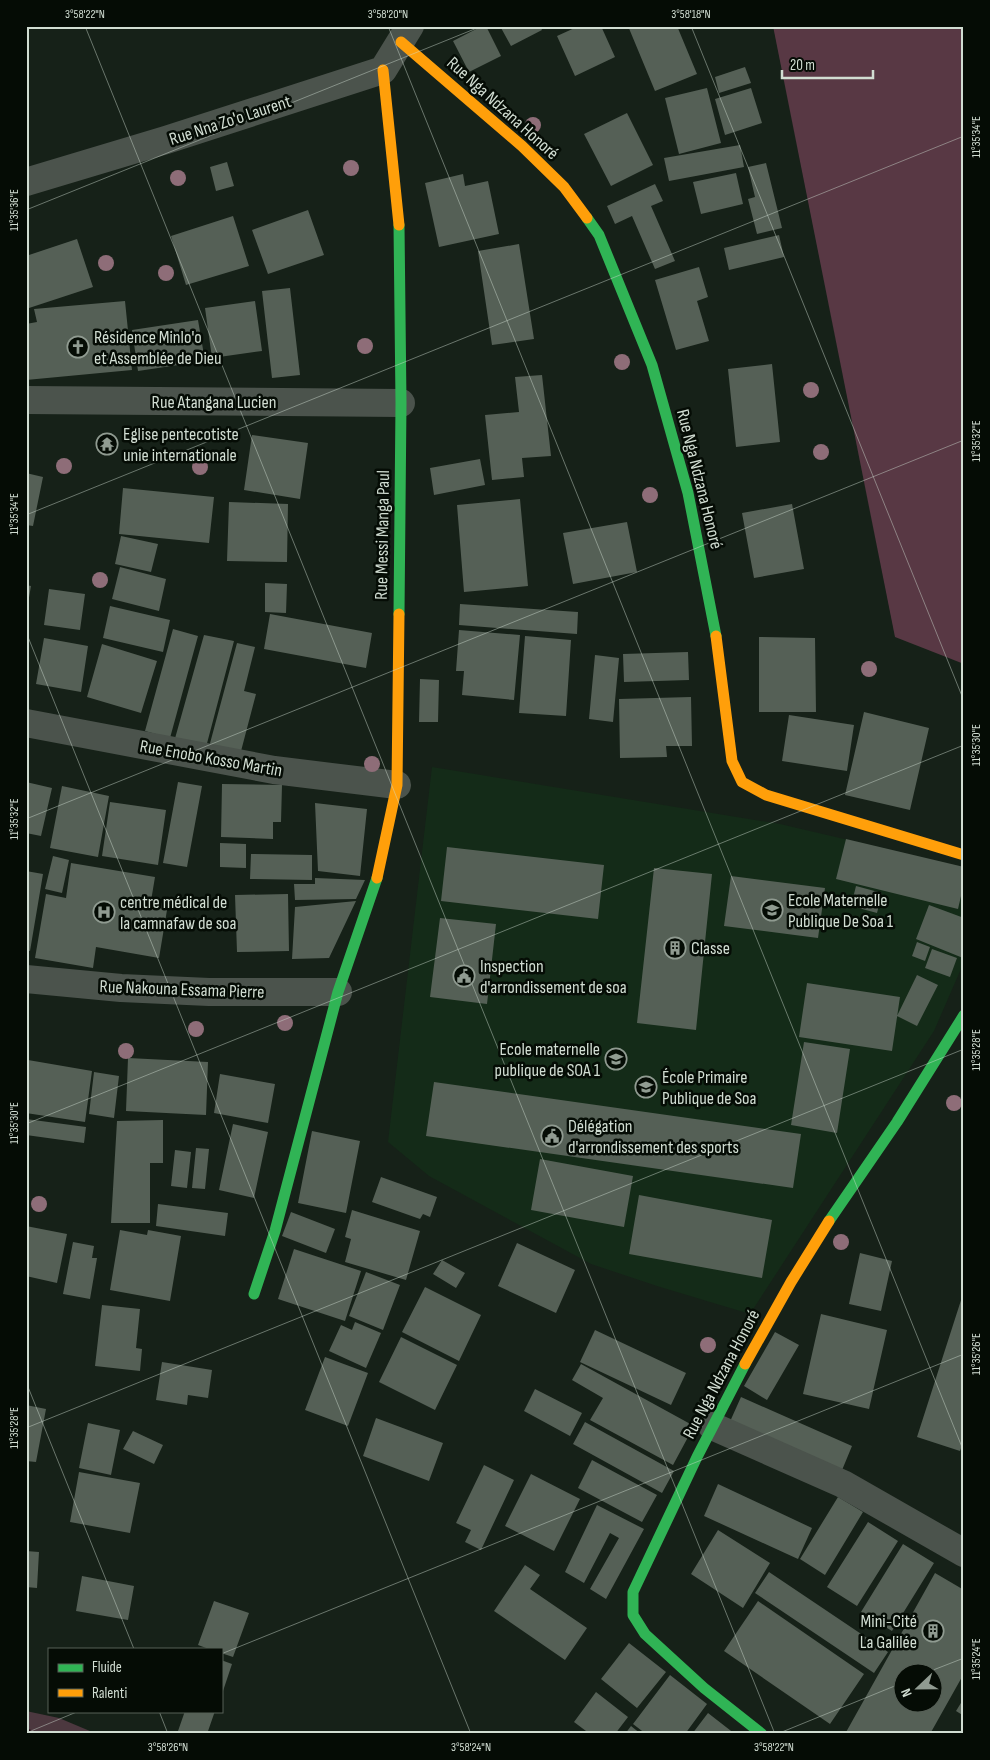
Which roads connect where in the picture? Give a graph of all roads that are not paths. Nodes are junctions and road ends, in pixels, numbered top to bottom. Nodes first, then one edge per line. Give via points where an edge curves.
1 (405, 34) edge
2 (383, 70) junction
3 (26, 182) edge
4 (26, 400) edge
5 (401, 403) junction
6 (26, 723) edge
7 (397, 785) junction
8 (964, 855) edge
9 (26, 979) edge
10 (338, 992) junction
11 (964, 1015) edge
12 (254, 1294) dead end
13 (712, 1426) junction
14 (964, 1553) edge
15 (762, 1734) edge

1 - 2 street
1 - 8 street, Rue Nga Ndzana Honoré via 564,187 599,235 652,365 688,493 714,619 732,762 742,782 766,795
2 - 3 street, Rue Nna Zo'o Laurent
2 - 5 street, Rue Messi Manga Paul via 399,227
4 - 5 street, Rue Atangana Lucien
5 - 7 street, Rue Messi Manga Paul
6 - 7 street, Rue Enobo Kosso Martin via 274,770
7 - 10 street, Rue Messi Manga Paul via 380,869
9 - 10 street, Rue Nakouna Essama Pierre via 209,992
10 - 12 street, Rue Messi Manga Paul via 275,1231
11 - 13 street, Rue Nga Ndzana Honoré via 927,1077 816,1240
13 - 14 street via 843,1484
13 - 15 street, Rue Nga Ndzana Honoré via 633,1592 633,1615 645,1634 704,1688

